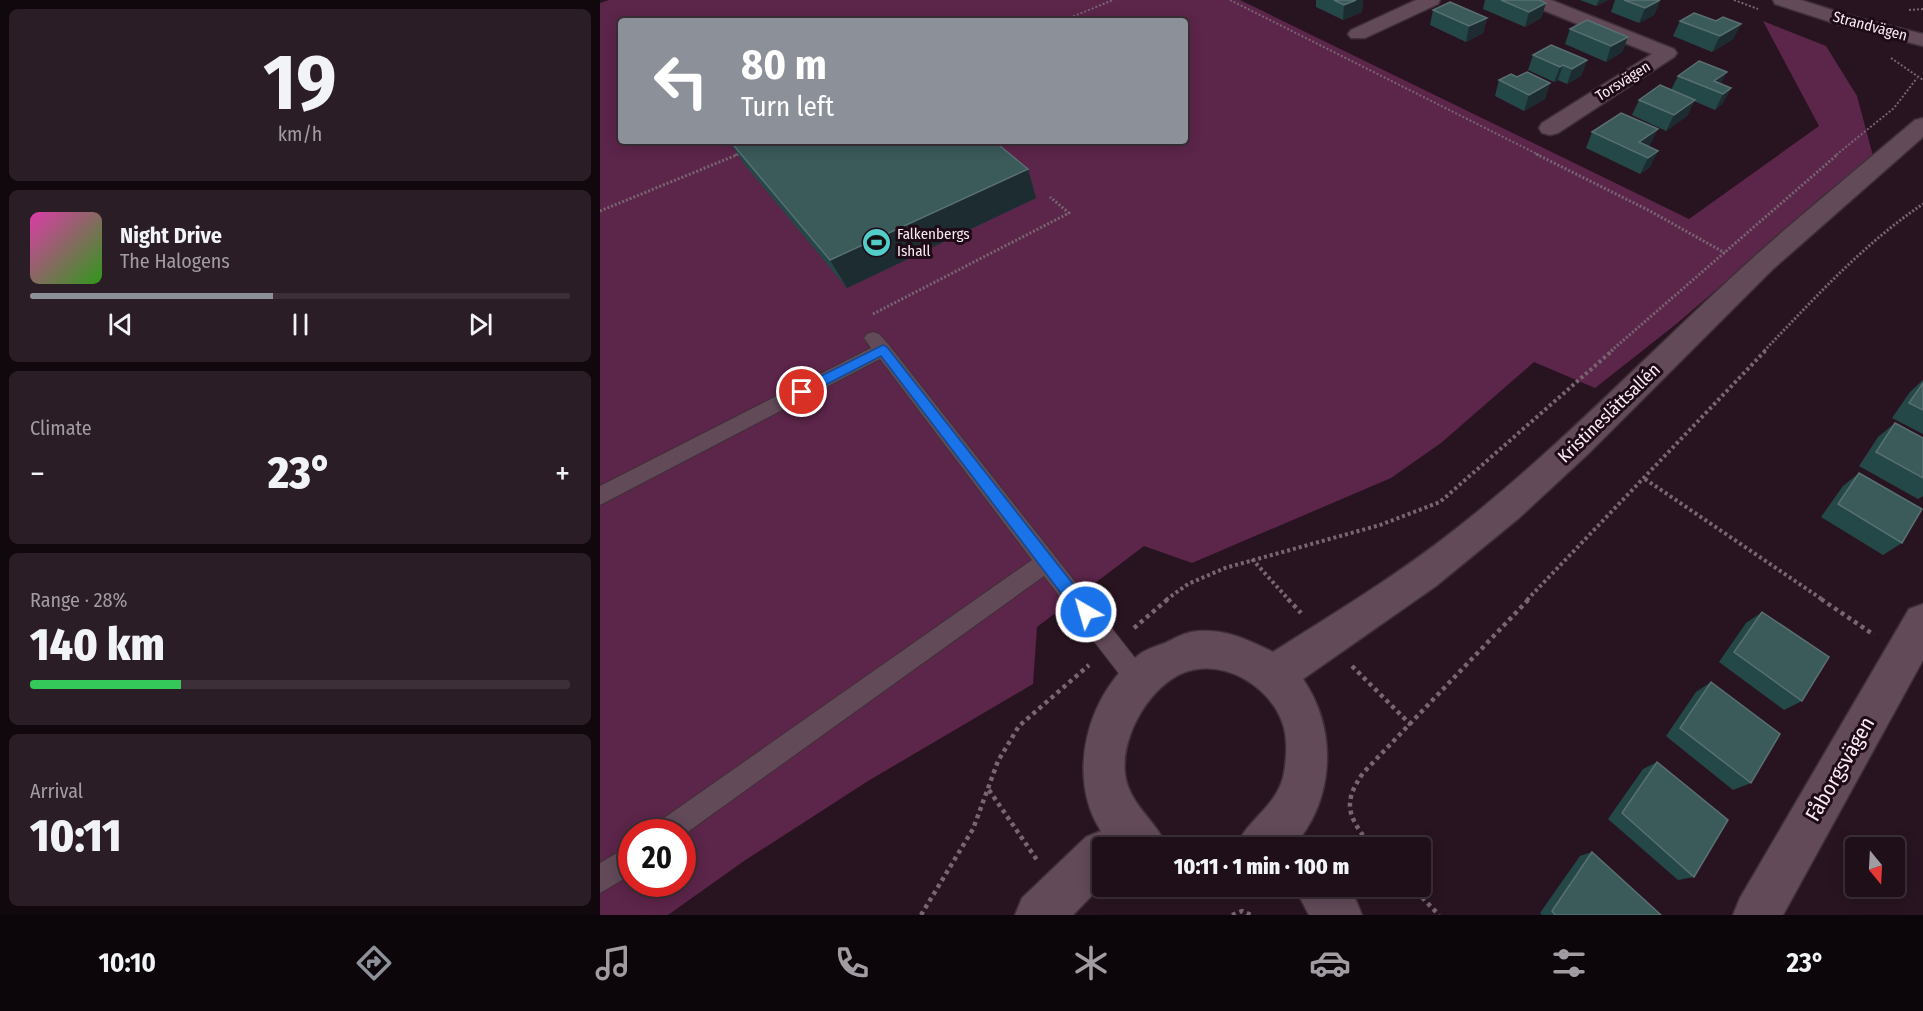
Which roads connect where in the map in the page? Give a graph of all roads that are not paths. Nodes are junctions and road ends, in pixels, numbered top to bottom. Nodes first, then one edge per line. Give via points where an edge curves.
1 (1431, 0) edge
2 (1535, 0) edge
3 (1782, 0) edge
4 (1358, 34) dead end
5 (1923, 40) edge
6 (1923, 125) edge
7 (1550, 128) dead end
8 (600, 496) edge
9 (1047, 562) junction
10 (1917, 648) edge
11 (1274, 675) junction
12 (1138, 680) junction
13 (684, 819) edge
14 (1118, 837) edge
15 (1276, 837) edge
16 (618, 867) edge
17 (1092, 869) edge
18 (600, 879) edge
19 (1325, 897) edge
20 (1050, 905) edge
21 (1338, 915) edge
22 (1757, 915) edge

1 - 4 street
2 - 7 street, Torsvägen via 1667,53
3 - 5 street, Strandvägen via 1844,21
6 - 11 street, Kristineslättsallén via 1752,274 1558,463 1480,530 1382,605
8 - 9 lane via 878,344
9 - 12 lane
9 - 13 lane
10 - 22 street, Fåborgsvägen
11 - 12 street via 1251,660 1213,650 1173,658
11 - 15 street via 1299,711 1308,759 1294,807
12 - 14 street via 1115,712 1104,752 1107,793
16 - 18 lane
17 - 20 street
19 - 21 street

